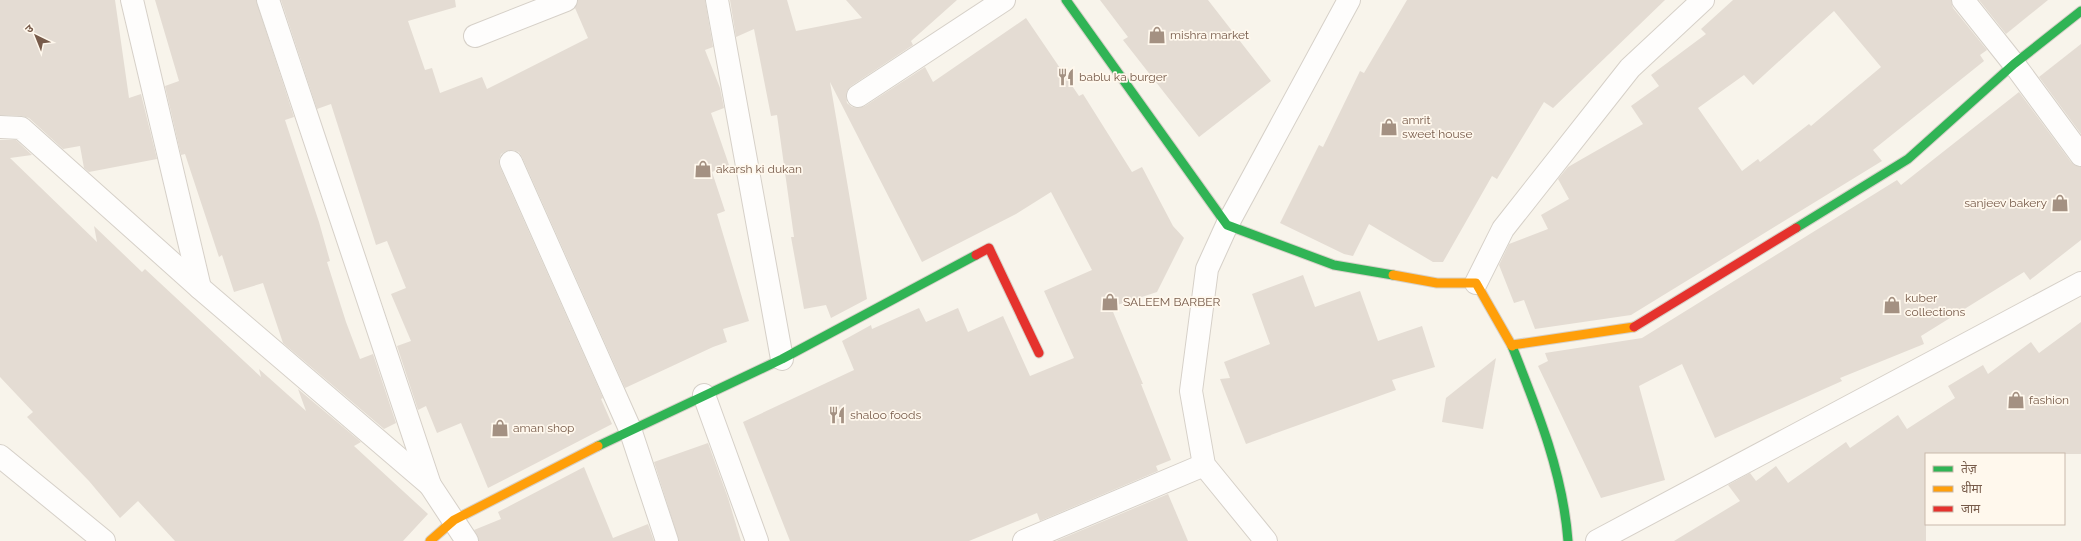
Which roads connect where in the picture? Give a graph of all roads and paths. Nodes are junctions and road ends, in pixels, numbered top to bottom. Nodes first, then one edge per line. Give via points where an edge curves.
1 (132, 0) edge
2 (268, 0) edge
3 (566, 0) edge
4 (717, 0) edge
5 (1004, 0) edge
6 (1066, 0) edge
7 (1349, 0) edge
8 (1703, 0) edge
9 (1963, 0) edge
10 (2081, 10) edge
11 (475, 36) dead end
12 (2014, 64) junction
13 (858, 96) dead end
14 (0, 127) edge
15 (2081, 155) edge
16 (511, 162) dead end
17 (1227, 225) junction
18 (1476, 283) junction
19 (2081, 283) edge
20 (200, 288) junction
21 (1512, 345) junction
22 (1039, 353) dead end
23 (782, 359) junction
24 (704, 395) junction
25 (630, 429) junction
26 (2, 462) edge
27 (1204, 465) junction
28 (430, 485) junction
29 (454, 520) junction
30 (104, 541) edge
31 (430, 541) edge
32 (467, 541) edge
33 (667, 541) edge
34 (757, 541) edge
35 (1024, 541) edge
36 (1266, 541) edge
37 (1568, 541) edge
38 (1597, 541) edge

1 - 20 street
2 - 28 street
3 - 11 street
4 - 23 street
5 - 13 street
6 - 17 street
7 - 17 street
8 - 18 street via 1630,68 1503,229
9 - 12 street
10 - 12 street
12 - 15 street
12 - 21 street via 1908,159 1635,327
14 - 20 street via 21,128
16 - 25 street
17 - 18 street via 1334,265 1437,283
17 - 27 street via 1207,269 1191,391
18 - 21 street
19 - 38 street
20 - 28 street
21 - 37 street via 1542,422 1566,511
22 - 23 street via 989,248
23 - 24 street
24 - 25 street
24 - 34 street
25 - 29 street
25 - 33 street
26 - 30 street
27 - 35 street
27 - 36 street
28 - 29 street
29 - 31 street
29 - 32 street

